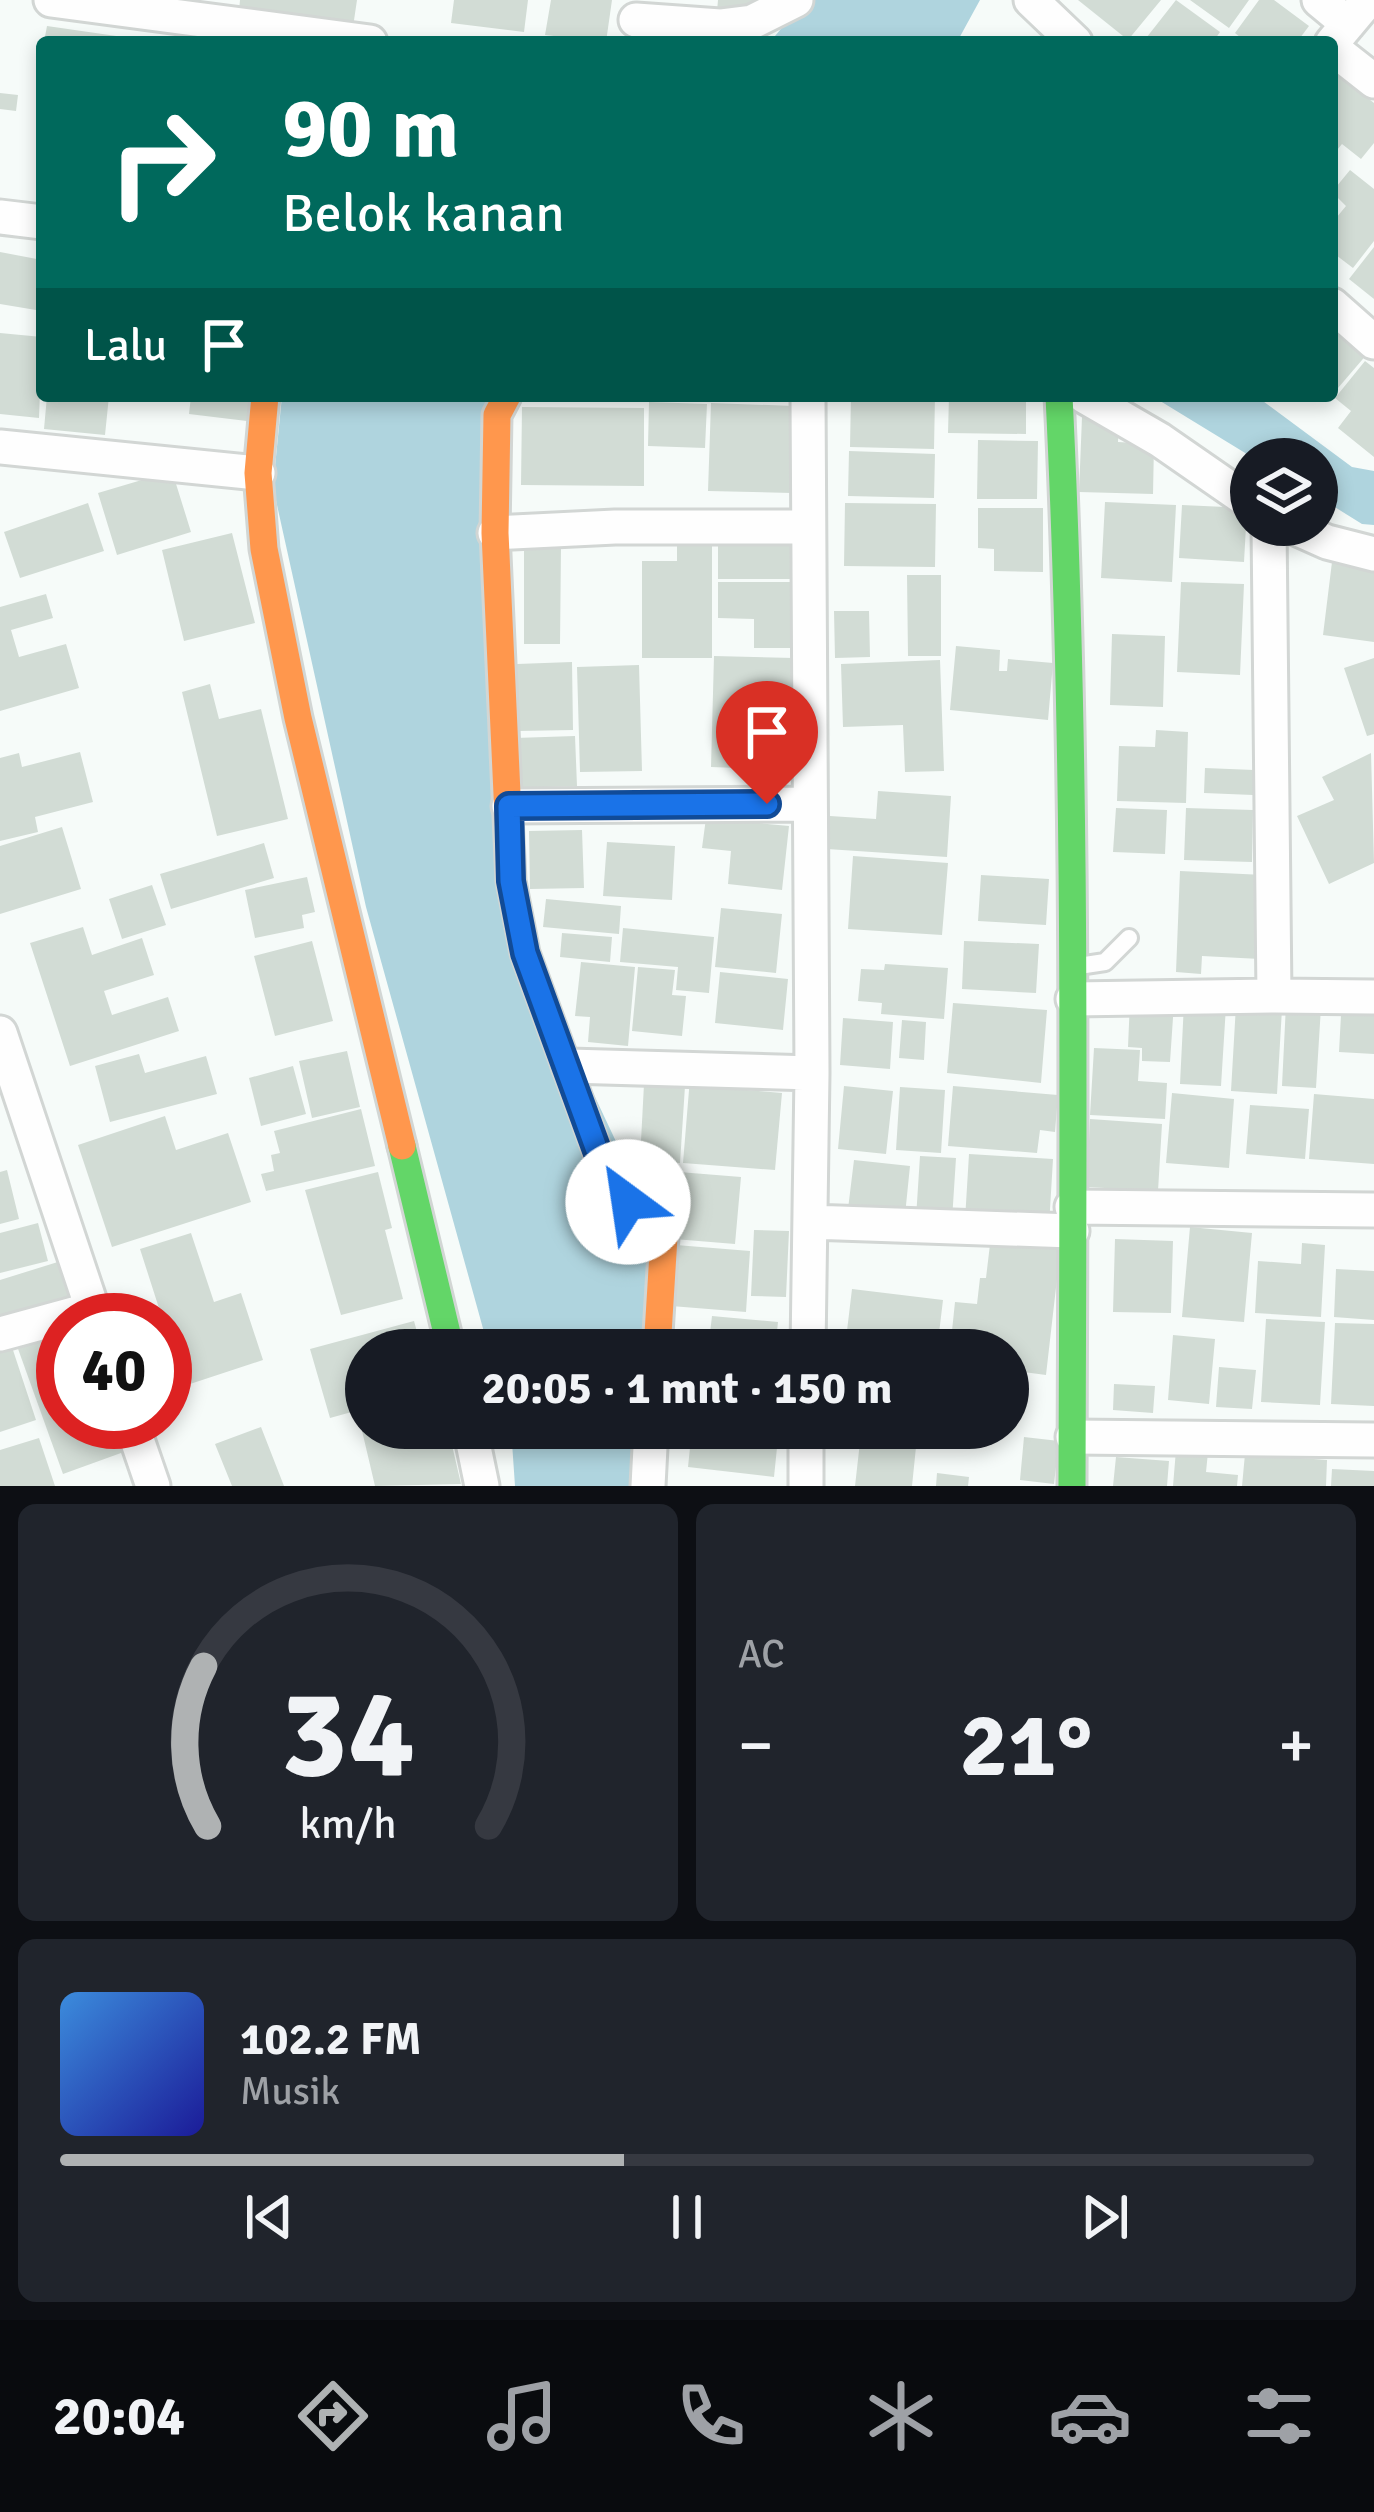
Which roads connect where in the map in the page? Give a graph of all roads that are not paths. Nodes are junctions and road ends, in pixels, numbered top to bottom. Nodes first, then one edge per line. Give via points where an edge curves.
1 (51, 0) edge
2 (796, 0) edge
3 (1031, 0) edge
4 (1319, 0) edge
5 (634, 21) edge
6 (1345, 29) edge
7 (324, 36) edge
8 (1069, 36) edge
9 (1374, 81) edge
10 (0, 217) edge
11 (36, 221) edge
12 (1338, 310) edge
13 (1374, 343) edge
14 (265, 402) edge
15 (504, 402) edge
16 (808, 402) edge
17 (1059, 402) edge
18 (1094, 402) edge
19 (0, 447) edge
20 (258, 472) junction
21 (1230, 488) edge
22 (807, 527) junction
23 (495, 533) junction
24 (1338, 545) edge
25 (1269, 546) edge
26 (1374, 554) edge
27 (809, 804) junction
28 (509, 806) junction
29 (1129, 938) dead end
30 (1072, 983) junction
31 (1274, 996) junction
32 (1374, 997) edge
33 (0, 1034) edge
34 (569, 1066) junction
35 (812, 1073) junction
36 (1374, 1210) edge
37 (1072, 1219) junction
38 (809, 1222) junction
39 (87, 1293) edge
40 (36, 1327) edge
41 (446, 1329) edge
42 (658, 1329) edge
43 (808, 1329) edge
44 (0, 1334) edge
45 (1073, 1437) junction
46 (1374, 1440) edge
47 (140, 1449) edge
48 (474, 1449) edge
49 (651, 1449) edge
50 (806, 1449) edge
51 (153, 1486) edge
52 (482, 1486) edge
53 (648, 1486) edge
54 (806, 1486) edge
55 (1072, 1486) edge

1 - 7 street
2 - 5 street via 752,22
3 - 8 street
4 - 6 street
6 - 9 street
10 - 11 street
12 - 13 street
14 - 20 street
15 - 23 street
16 - 22 street
17 - 30 street
18 - 21 street
19 - 20 street
20 - 41 street via 264,549 298,718
22 - 23 street
22 - 27 street
23 - 28 street
24 - 26 street
25 - 31 street
27 - 28 street
27 - 35 street
28 - 34 street via 511,881 525,953
29 - 30 lane
30 - 31 street
30 - 37 street
31 - 32 street
33 - 39 street
34 - 35 street
34 - 42 street via 602,1164 664,1237
35 - 38 street
36 - 37 street
37 - 38 street
37 - 45 street
38 - 43 street
40 - 44 street
45 - 46 street
45 - 55 street
47 - 51 street
48 - 52 street
49 - 53 street
50 - 54 street

